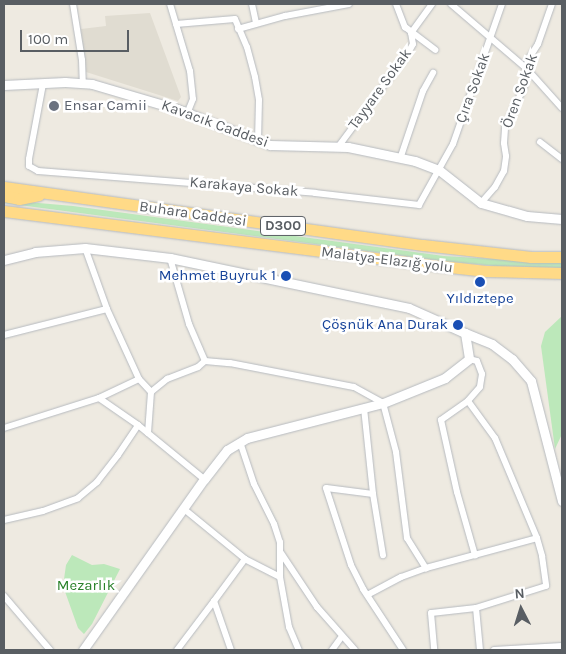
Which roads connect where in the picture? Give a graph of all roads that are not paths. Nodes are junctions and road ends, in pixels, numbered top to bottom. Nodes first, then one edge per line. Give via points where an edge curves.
1 (73, 4) edge
2 (170, 4) edge
3 (252, 4) edge
4 (349, 4) edge
5 (396, 4) edge
6 (432, 4) edge
7 (452, 4) edge
8 (502, 4) edge
9 (550, 5) edge
10 (256, 23) junction
11 (176, 24) junction
12 (238, 29) junction
13 (411, 33) junction
14 (491, 37) junction
15 (435, 50) dead end
16 (528, 69) junction
17 (433, 73) dead end
18 (83, 83) junction
19 (43, 84) junction
20 (4, 85) edge
21 (562, 108) edge
22 (187, 114) junction
23 (258, 141) junction
24 (540, 142) dead end
25 (338, 147) junction
26 (400, 159) junction
27 (562, 159) edge
28 (439, 170) junction
29 (4, 187) edge
30 (50, 194) junction
31 (4, 196) edge
32 (481, 203) junction
33 (4, 211) edge
34 (562, 220) edge
35 (85, 248) junction
36 (170, 258) junction
37 (562, 258) edge
38 (4, 260) edge
39 (562, 273) edge
40 (107, 309) junction
41 (465, 333) junction
42 (4, 336) edge
43 (469, 359) junction
44 (205, 361) junction
45 (139, 379) junction
46 (152, 392) junction
47 (99, 398) junction
48 (468, 401) junction
49 (383, 403) junction
50 (364, 408) junction
51 (138, 425) junction
52 (4, 428) edge
53 (148, 433) junction
54 (240, 442) junction
55 (204, 479) junction
56 (372, 494) junction
57 (562, 501) edge
58 (184, 509) junction
59 (4, 520) edge
60 (537, 538) junction
61 (281, 553) junction
62 (383, 554) dead end
63 (475, 555) junction
64 (245, 558) junction
65 (426, 568) junction
66 (280, 577) junction
67 (367, 595) junction
68 (4, 596) edge
69 (214, 601) junction
70 (476, 608) junction
71 (342, 636) junction
72 (562, 646) edge
73 (50, 650) edge
74 (83, 650) edge
75 (177, 650) edge
76 (231, 650) edge
77 (299, 650) edge
78 (332, 650) edge
79 (355, 650) edge
80 (403, 650) edge
81 (434, 650) edge
82 (480, 650) edge
83 (494, 650) edge

1 - 18 street
2 - 11 street
3 - 10 street
4 - 10 street
5 - 13 street via 405,27
6 - 13 street, Tayyare Sokak
7 - 14 street
8 - 14 street, Çıra Sokak
9 - 16 street, Ören Sokak via 538,44 528,60
10 - 12 street
11 - 12 street via 234,20
11 - 22 street via 190,71 193,99
12 - 23 street via 247,46 255,77 259,100
13 - 15 street
13 - 25 street, Tayyare Sokak via 413,44 408,53
14 - 16 street
14 - 28 street, Çıra Sokak via 453,144
16 - 21 street
16 - 32 street, Ören Sokak via 524,87 505,127 504,171
17 - 26 street via 423,91
18 - 19 street, Kavacık Caddesi
18 - 22 street, Kavacık Caddesi
19 - 20 street, Kavacık Caddesi
19 - 28 street, Karakaya Sokak via 29,166 38,171 315,193 419,205
22 - 23 street, Kavacık Caddesi
23 - 25 street, Kavacık Caddesi via 282,146
24 - 27 street
25 - 26 street, Kavacık Caddesi
26 - 28 street, Kavacık Caddesi
28 - 32 street, Kavacık Caddesi
29 - 30 highway, Buhara Caddesi / D300
30 - 31 highway via 19,199
30 - 37 highway, Buhara Caddesi / D300 via 423,245
32 - 34 street, Kavacık Caddesi via 527,216
33 - 39 highway, Malatya-Elazığ yolu / D300 via 394,261 486,271
35 - 36 street
35 - 38 street via 35,252
35 - 40 street
36 - 41 street via 409,308
36 - 44 street via 189,324
40 - 42 street
40 - 45 street
41 - 43 street
41 - 57 street via 492,344 512,359 531,381
43 - 48 street via 477,360 482,374 480,387
43 - 49 street via 445,378
44 - 46 street via 167,379
44 - 49 street via 354,387
45 - 46 street
45 - 47 street
46 - 53 street
47 - 51 street
47 - 52 street
48 - 60 street via 495,438
48 - 63 street via 441,420
49 - 50 street
49 - 65 street via 396,452 407,538
50 - 54 street
50 - 56 street
51 - 53 street
51 - 59 street via 97,482 78,498
53 - 55 street
54 - 55 street via 227,450
54 - 61 street via 254,484 274,524
55 - 58 street
56 - 62 street
56 - 67 street via 326,488 351,565
58 - 64 street
58 - 74 street
60 - 63 street
60 - 70 street via 546,586
61 - 66 street
61 - 71 street via 316,607
63 - 65 street
64 - 66 street
64 - 69 street
65 - 67 street via 401,576
66 - 77 street via 289,627
67 - 80 street
68 - 73 street
69 - 75 street
69 - 76 street
70 - 81 street via 431,613
70 - 82 street
71 - 78 street
71 - 79 street
72 - 83 street

